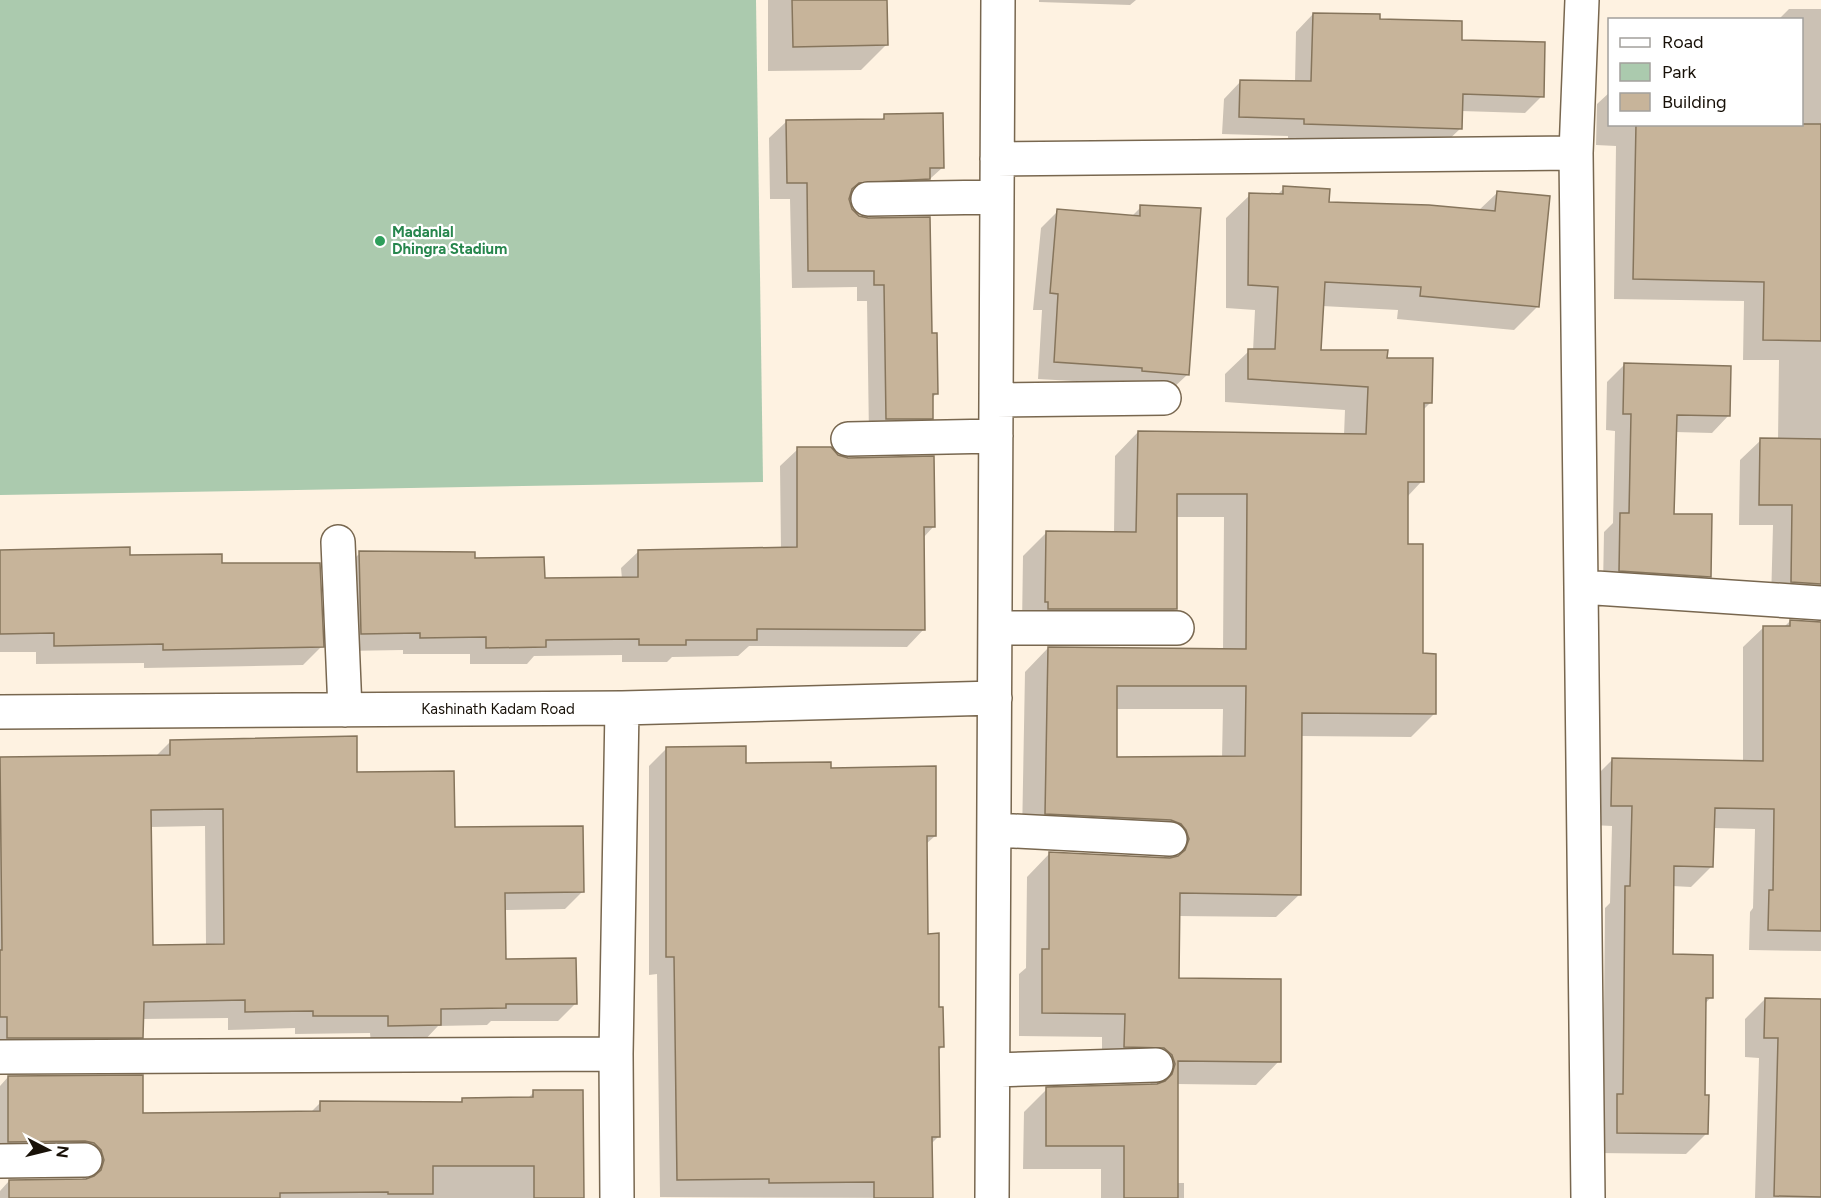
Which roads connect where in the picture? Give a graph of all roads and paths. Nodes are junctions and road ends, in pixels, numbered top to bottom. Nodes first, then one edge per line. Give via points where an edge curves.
1 (998, 0) edge
2 (1582, 0) edge
3 (1576, 153) junction
4 (997, 159) junction
5 (997, 197) junction
6 (868, 199) dead end
7 (1164, 398) dead end
8 (996, 400) junction
9 (996, 436) junction
10 (848, 439) dead end
11 (338, 542) dead end
12 (1581, 587) junction
13 (1821, 603) edge
14 (995, 628) junction
15 (1177, 628) dead end
16 (995, 698) junction
17 (622, 708) junction
18 (345, 710) junction
19 (0, 712) edge
20 (995, 830) junction
21 (1170, 839) dead end
22 (616, 1054) junction
23 (0, 1057) edge
24 (1156, 1065) dead end
25 (993, 1070) junction
26 (85, 1160) dead end
27 (0, 1161) edge
28 (617, 1198) edge
29 (992, 1198) edge
30 (1588, 1198) edge

1 - 4 street
2 - 3 street
3 - 4 street
3 - 12 street
4 - 5 street
5 - 6 street
5 - 8 street
7 - 8 street
8 - 9 street
9 - 10 street
9 - 14 street
11 - 18 street
12 - 13 street
12 - 30 street
14 - 15 street
14 - 16 street
16 - 17 street, Kashinath Kadam Road
16 - 20 street
17 - 18 street, Kashinath Kadam Road
17 - 22 street
18 - 19 street, Kashinath Kadam Road
20 - 21 street
20 - 25 street
22 - 23 street
22 - 28 street
24 - 25 street
25 - 29 street
26 - 27 street

